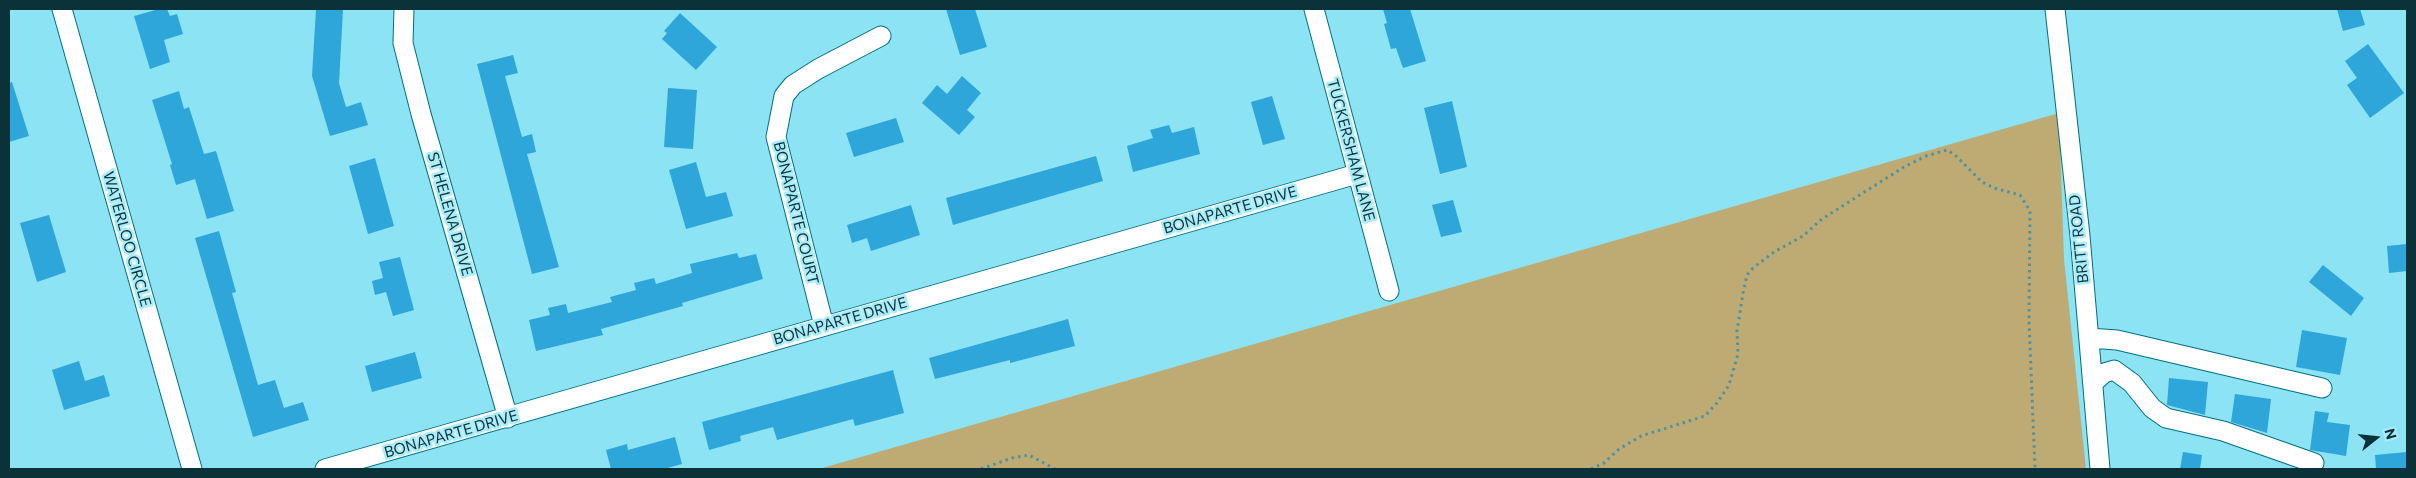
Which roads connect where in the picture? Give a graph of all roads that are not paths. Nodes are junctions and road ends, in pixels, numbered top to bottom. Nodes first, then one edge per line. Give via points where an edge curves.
1 (62, 9) edge
2 (404, 9) edge
3 (1314, 9) edge
4 (2055, 9) edge
5 (881, 36) dead end
6 (1357, 174) junction
7 (1389, 290) dead end
8 (824, 326) junction
9 (2089, 338) junction
10 (2093, 383) junction
11 (2322, 388) dead end
12 (508, 418) junction
13 (2314, 463) dead end
14 (192, 469) edge
15 (325, 469) edge
16 (2100, 469) edge

1 - 14 street, WATERLOO CIRCLE
2 - 12 street, ST HELENA DRIVE via 403,43
3 - 6 street, TUCKERSHAM LANE
4 - 9 street, BRITT ROAD
5 - 8 street, BONAPARTE COURT via 818,69 793,85 784,96 776,137
6 - 7 street, TUCKERSHAM LANE
6 - 8 street, BONAPARTE DRIVE
8 - 12 street, BONAPARTE DRIVE
9 - 10 street, BRITT ROAD
9 - 11 street via 2117,340
10 - 13 street via 2104,373 2114,370 2132,383 2152,408 2166,418 2223,431
10 - 16 street, BRITT ROAD
12 - 15 street, BONAPARTE DRIVE

